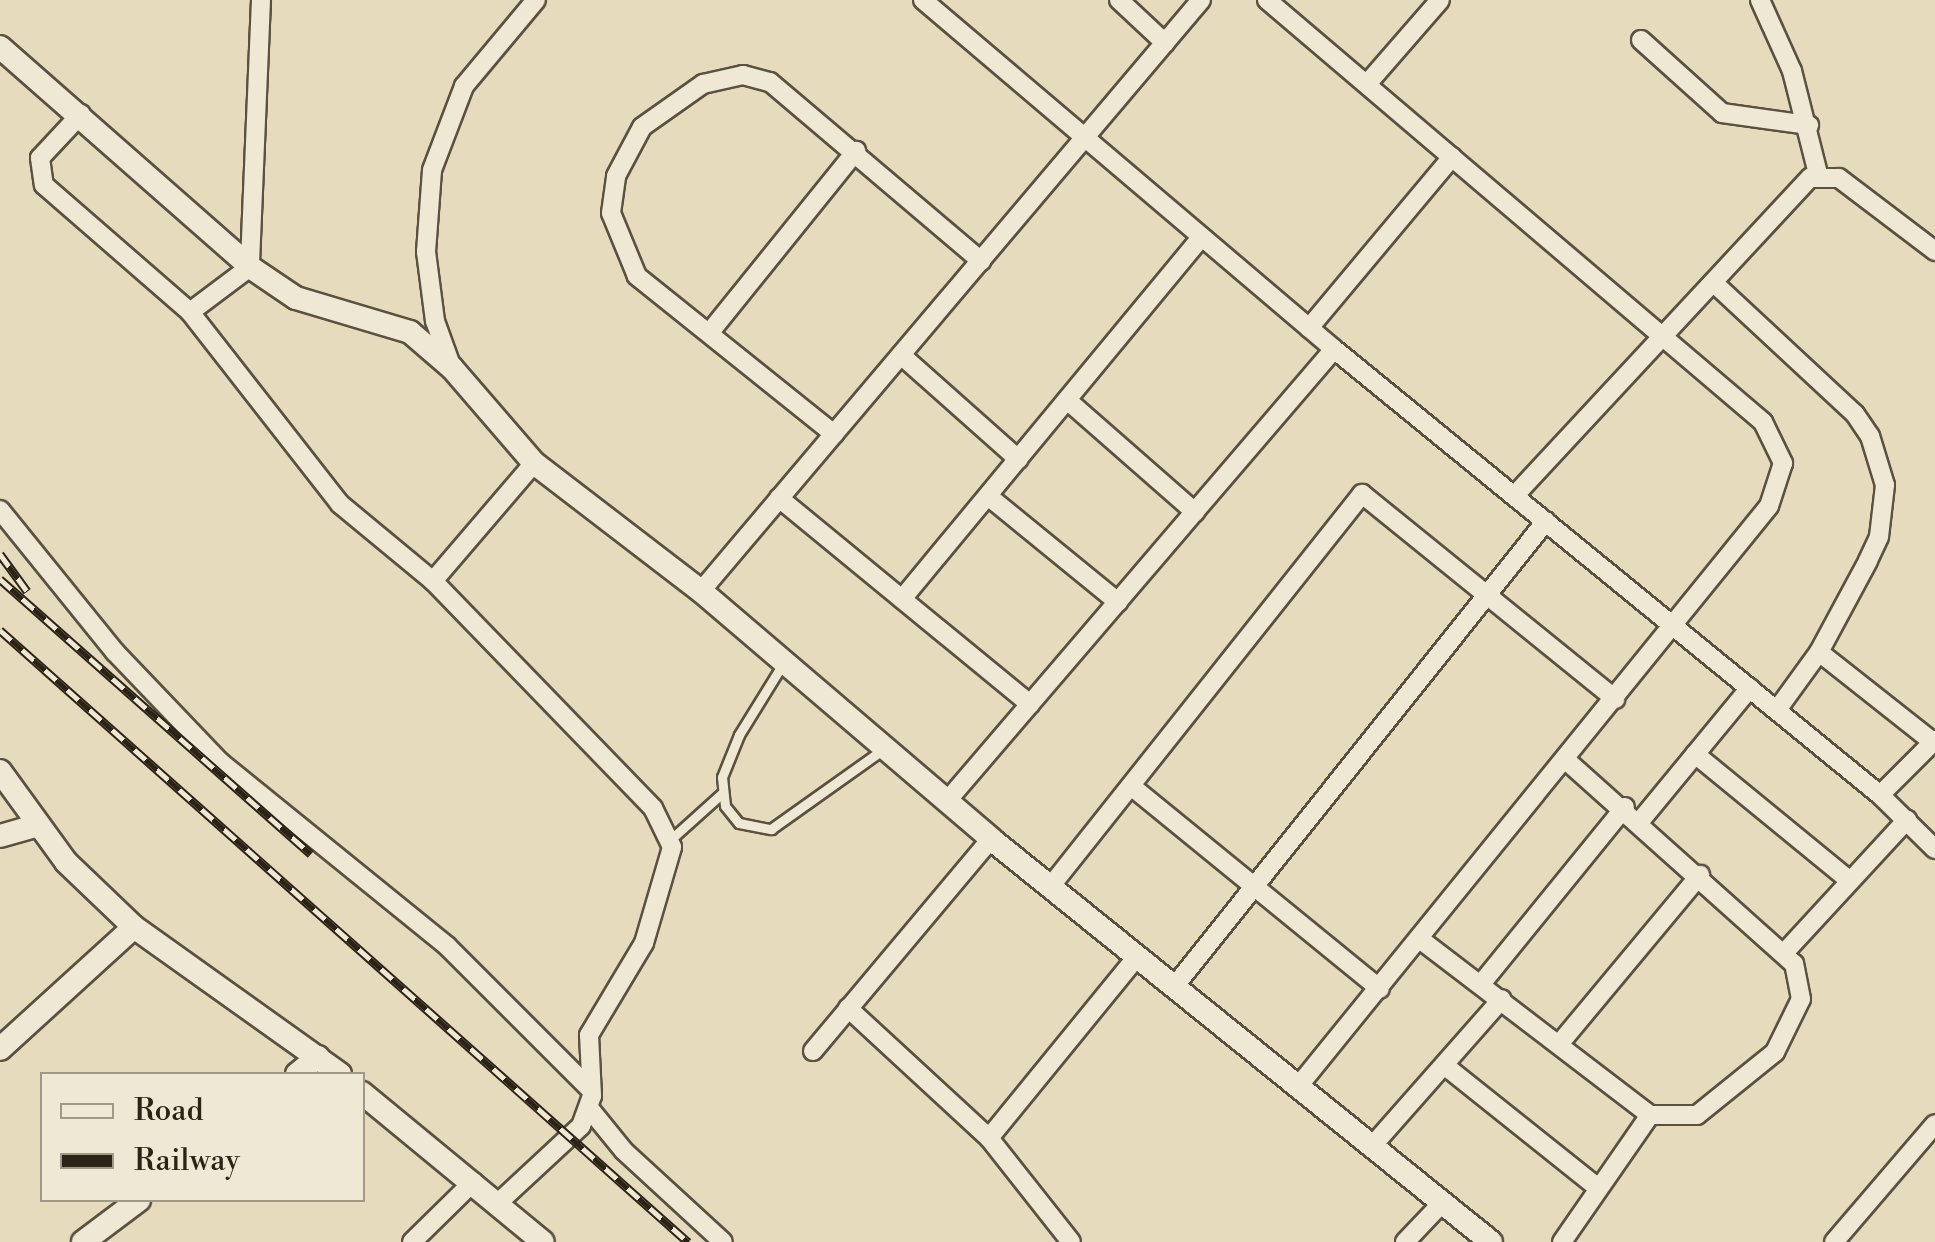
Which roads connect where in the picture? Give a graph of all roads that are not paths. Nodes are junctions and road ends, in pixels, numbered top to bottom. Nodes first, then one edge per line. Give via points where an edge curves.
1 (261, 0) edge
2 (536, 0) edge
3 (922, 0) edge
4 (1119, 0) edge
5 (1200, 0) edge
6 (1267, 0) edge
7 (1440, 0) edge
8 (1760, 0) edge
9 (1640, 40) dead end
10 (1165, 44) junction
11 (0, 47) edge
12 (1368, 84) junction
13 (81, 114) junction
14 (1809, 125) junction
15 (1085, 138) junction
16 (856, 151) junction
17 (1452, 157) junction
18 (1818, 174) junction
19 (1202, 237) junction
20 (1931, 243) edge
21 (981, 261) junction
22 (250, 267) junction
23 (1715, 284) junction
24 (190, 312) junction
25 (1309, 328) junction
26 (710, 332) junction
27 (1664, 335) junction
28 (1334, 350) junction
29 (901, 355) junction
30 (452, 368) junction
31 (1067, 400) junction
32 (834, 434) junction
33 (1018, 458) junction
34 (534, 463) junction
35 (1516, 494) junction
36 (988, 496) junction
37 (779, 498) junction
38 (0, 510) edge
39 (1195, 512) junction
40 (1546, 520) junction
41 (433, 582) junction
42 (1486, 591) junction
43 (701, 592) junction
44 (902, 599) junction
45 (1118, 602) junction
46 (1674, 624) junction
47 (1819, 652) junction
48 (784, 662) junction
49 (1750, 688) junction
50 (1615, 699) junction
51 (1030, 704) junction
52 (1777, 710) junction
53 (1934, 741) edge
54 (884, 748) junction
55 (1695, 754) junction
56 (1566, 760) junction
57 (0, 771) edge
58 (1131, 786) junction
59 (721, 794) junction
60 (1880, 796) junction
61 (947, 802) junction
62 (1625, 807) junction
63 (10, 809) edge
64 (1640, 820) junction
65 (1906, 820) junction
66 (35, 826) junction
67 (0, 836) edge
68 (991, 839) junction
69 (670, 840) junction
70 (1935, 848) edge
71 (1700, 875) junction
72 (1850, 881) junction
73 (1050, 887) junction
74 (1256, 888) junction
75 (134, 928) junction
76 (1422, 940) junction
77 (1785, 952) junction
78 (1136, 958) junction
79 (1482, 984) junction
80 (1174, 987) junction
81 (1380, 990) junction
82 (1502, 1000) junction
83 (848, 1008) junction
84 (1560, 1042) junction
85 (0, 1050) edge
86 (813, 1051) dead end
87 (318, 1058) junction
88 (1444, 1065) junction
89 (300, 1072) edge
90 (337, 1072) edge
91 (1301, 1083) junction
92 (365, 1095) edge
93 (590, 1099) junction
94 (1650, 1115) junction
95 (1935, 1124) edge
96 (989, 1138) junction
97 (1374, 1144) junction
98 (473, 1182) junction
99 (1598, 1188) junction
100 (137, 1202) edge
101 (498, 1202) junction
102 (1443, 1202) junction
103 (1838, 1241) edge
104 (83, 1242) edge
105 (412, 1242) edge
106 (543, 1242) edge
107 (723, 1242) edge
108 (1071, 1242) edge
109 (1404, 1242) edge
110 (1491, 1242) edge
111 (1562, 1242) edge

1 - 22 street
2 - 30 street via 464,86 432,170 426,252 435,321
3 - 15 street
4 - 10 street
5 - 10 street
6 - 12 street
7 - 12 street
8 - 14 street
9 - 14 street via 1722,113
10 - 15 street
11 - 13 street
12 - 17 street
13 - 22 street
13 - 24 street via 40,158 44,186
14 - 18 street
15 - 19 street
15 - 21 street
16 - 21 street
16 - 26 street
16 - 26 street via 770,82 743,75 703,84 642,127 616,176 611,214 620,247 637,276
17 - 25 street
17 - 27 street
18 - 20 street via 1840,178
18 - 23 street
19 - 25 street
19 - 31 street
21 - 29 street
22 - 24 street
22 - 30 street via 296,298 410,332
23 - 27 street
23 - 47 street via 1855,414 1880,460 1885,498 1879,537
24 - 41 street via 340,504
25 - 28 street
26 - 32 street
27 - 35 street
27 - 46 street via 1764,422 1783,464 1769,506
28 - 35 street
28 - 39 street
29 - 32 street
29 - 33 street
30 - 34 street
31 - 33 street
31 - 39 street
32 - 37 street
33 - 36 street
34 - 41 street
34 - 43 street
35 - 40 street
36 - 44 street
36 - 45 street
37 - 43 street
37 - 44 street
38 - 93 street via 115,652 220,762 447,946
39 - 45 street
40 - 42 street
40 - 46 street
41 - 69 street via 653,808
42 - 50 street
42 - 58 street via 1362,494
42 - 74 street
43 - 48 street
44 - 51 street
45 - 51 street
46 - 49 street
46 - 50 street
47 - 52 street
47 - 53 street
48 - 54 street
48 - 59 lane via 739,734
49 - 52 street
49 - 55 street
50 - 56 street
51 - 61 street
52 - 60 street
53 - 60 street
54 - 59 lane via 771,829 739,824
54 - 61 street
55 - 64 street
55 - 72 street
56 - 62 street
56 - 76 street
57 - 63 street
58 - 73 street
58 - 74 street
59 - 69 lane
60 - 65 street
61 - 68 street
62 - 64 street
62 - 79 street
63 - 66 street
64 - 71 street
65 - 70 street
65 - 72 street
66 - 67 street
66 - 75 street
68 - 73 street
68 - 83 street
69 - 93 street via 668,872 644,943 589,1035
71 - 77 street
71 - 84 street
72 - 77 street
73 - 78 street
74 - 80 street
74 - 81 street
75 - 85 street
75 - 87 street
76 - 79 street
76 - 81 street
77 - 94 street via 1801,999 1775,1052 1698,1116
78 - 80 street
78 - 96 street
79 - 82 street
80 - 91 street
81 - 91 street
82 - 84 street
82 - 88 street
83 - 86 street
83 - 96 street
84 - 94 street
87 - 89 street
87 - 90 street
88 - 97 street
88 - 99 street
91 - 97 street
92 - 98 street
93 - 101 street via 581,1126
93 - 107 street via 624,1152
94 - 99 street
95 - 103 street
96 - 108 street
97 - 102 street
98 - 101 street
98 - 105 street
99 - 111 street
100 - 104 street
101 - 106 street
102 - 109 street
102 - 110 street

